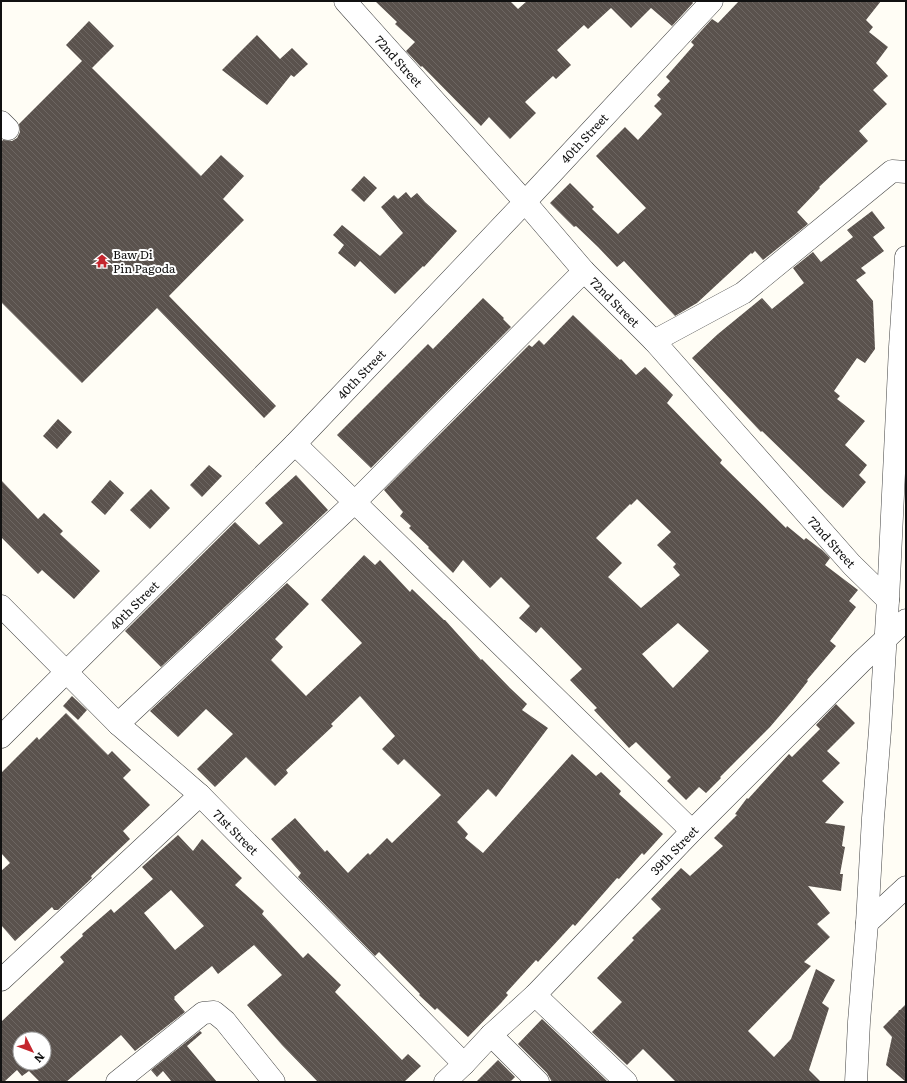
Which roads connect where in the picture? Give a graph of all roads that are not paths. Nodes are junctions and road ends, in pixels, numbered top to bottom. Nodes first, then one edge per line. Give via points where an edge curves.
1 (345, 1) edge
2 (712, 1) edge
3 (906, 172) edge
4 (525, 202) junction
5 (906, 257) edge
6 (584, 271) junction
7 (654, 341) junction
8 (903, 344) edge
9 (295, 444) junction
10 (355, 502) junction
11 (888, 600) junction
12 (1, 606) edge
13 (906, 620) edge
14 (885, 639) junction
15 (66, 672) junction
16 (118, 724) junction
17 (1, 737) edge
18 (200, 795) junction
19 (692, 831) junction
20 (906, 887) edge
21 (867, 923) junction
22 (1, 980) edge
23 (535, 995) junction
24 (491, 1035) junction
25 (464, 1064) junction
26 (117, 1082) edge
27 (274, 1082) edge
28 (445, 1082) edge
29 (538, 1082) edge
30 (626, 1082) edge
31 (856, 1082) edge

1 - 4 street, 72nd Street
2 - 4 street, 40th Street
3 - 7 street via 892,171 743,293
4 - 6 street, 72nd Street
4 - 9 street, 40th Street
5 - 8 street
6 - 7 street, 72nd Street
6 - 10 street
7 - 11 street, 72nd Street via 852,565
8 - 11 street
9 - 10 street
9 - 15 street, 40th Street
10 - 16 street
10 - 19 street
11 - 14 street
12 - 15 street, 71st Street
13 - 14 street, 39th Street
14 - 19 street, 39th Street
14 - 21 street
15 - 16 street, 71st Street
15 - 17 street, 40th Street
16 - 18 street, 71st Street
18 - 22 street
18 - 25 street, 71st Street
19 - 23 street, 39th Street
20 - 21 street
21 - 31 street
23 - 24 street, 39th Street
23 - 30 street
24 - 25 street, 39th Street
24 - 29 street
25 - 28 street, 39th Street
26 - 27 street via 202,1013 214,1012 225,1021

